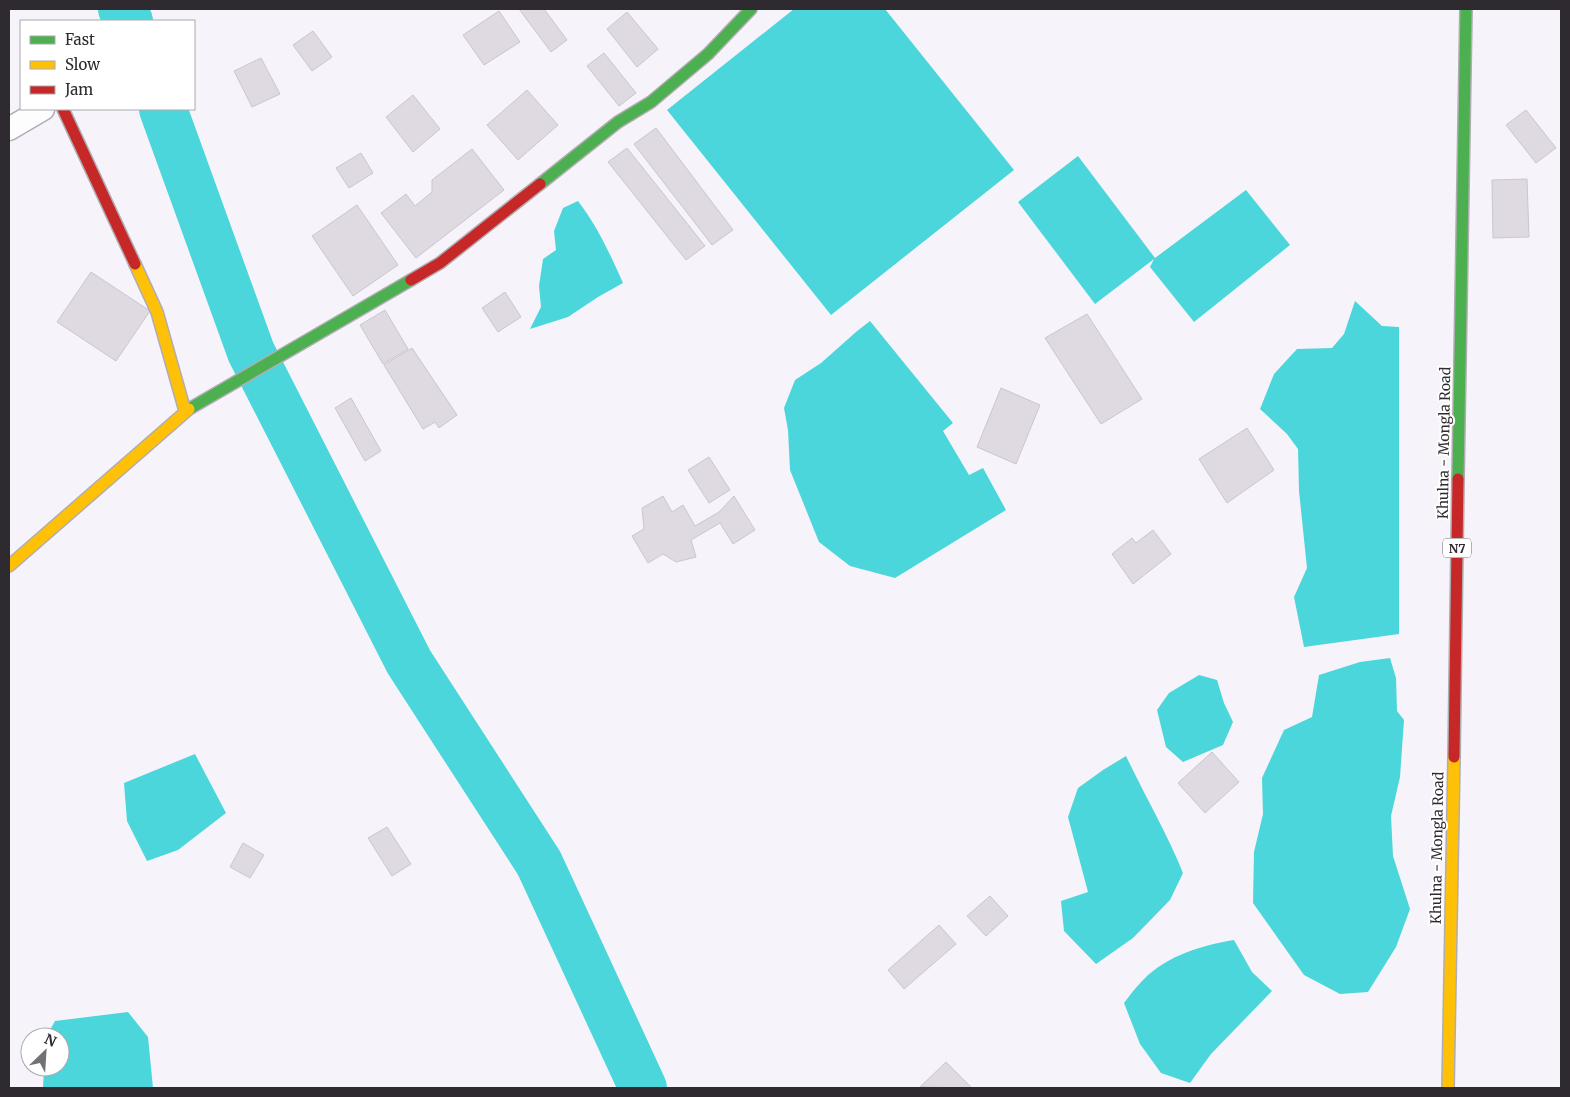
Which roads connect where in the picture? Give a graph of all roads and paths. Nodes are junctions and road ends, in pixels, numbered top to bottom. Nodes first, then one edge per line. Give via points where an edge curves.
1 (751, 9) edge
2 (1466, 9) edge
3 (41, 110) edge
4 (63, 110) edge
5 (9, 129) edge
6 (185, 411) junction
7 (9, 566) edge
8 (1448, 1088) edge

1 - 6 main road via 708,54 651,102 618,122 440,263
2 - 8 main road, Khulna - Mongla Road / N7
3 - 5 street
4 - 6 main road via 157,312
6 - 7 main road

